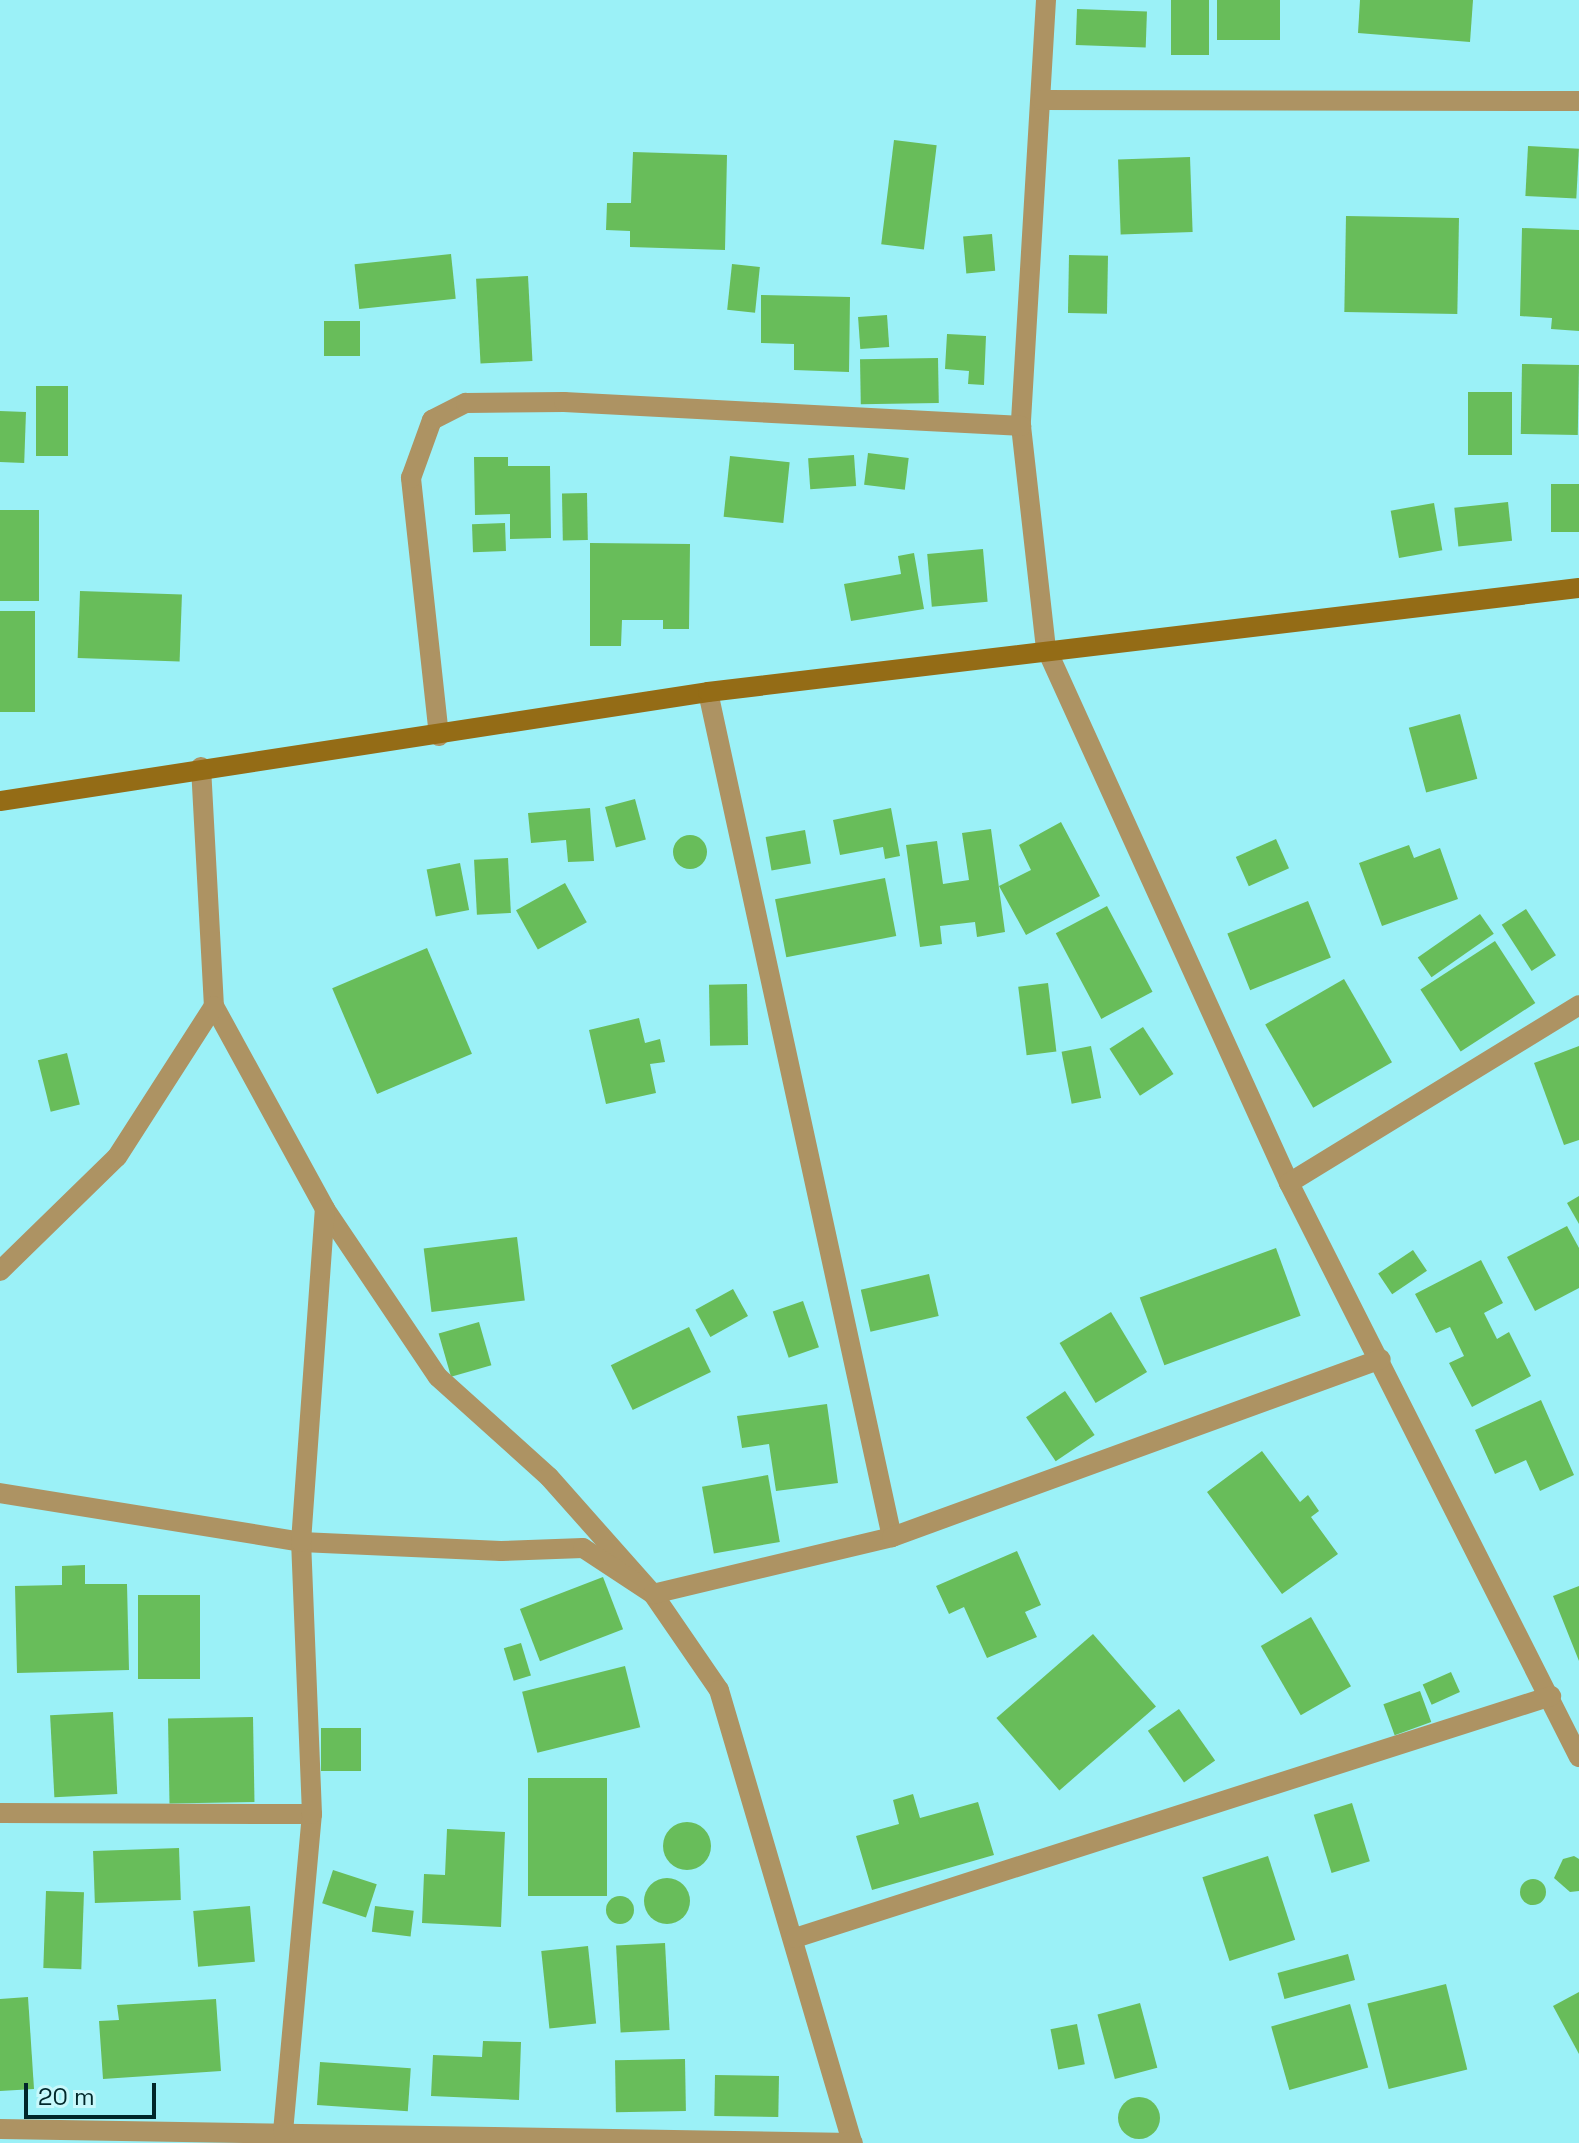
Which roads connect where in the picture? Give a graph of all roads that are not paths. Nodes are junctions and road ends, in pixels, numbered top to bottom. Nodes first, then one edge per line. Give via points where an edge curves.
1 (1046, 0) edge
2 (1041, 100) junction
3 (1579, 101) edge
4 (1021, 426) junction
5 (1579, 588) edge
6 (1046, 648) junction
7 (708, 692) junction
8 (439, 736) junction
9 (201, 767) junction
10 (0, 801) edge
11 (1579, 1005) edge
12 (214, 1006) junction
13 (1289, 1183) junction
14 (325, 1209) junction
15 (0, 1271) edge
16 (1381, 1359) junction
17 (0, 1493) edge
18 (892, 1537) junction
19 (301, 1542) junction
20 (653, 1594) junction
21 (1551, 1696) junction
22 (1579, 1757) edge
23 (0, 1813) edge
24 (312, 1814) junction
25 (795, 1938) junction
26 (0, 2129) edge
27 (283, 2132) junction
28 (820, 2142) edge
29 (853, 2143) edge

1 - 2 street
2 - 3 street
2 - 4 street
4 - 6 street
4 - 8 street via 564,402 466,403 432,420 411,478
5 - 6 main road
6 - 7 main road
6 - 13 street
7 - 8 main road
7 - 18 street
8 - 9 main road
9 - 10 main road
9 - 12 street
11 - 13 street
12 - 14 street
12 - 15 street via 117,1157
13 - 16 street
14 - 19 street
14 - 20 street via 438,1377 549,1477
16 - 18 street
16 - 21 street
17 - 19 street
18 - 20 street
19 - 20 street via 501,1551 583,1548
19 - 24 street
20 - 25 street via 719,1690
21 - 22 street
21 - 25 street
23 - 24 street
24 - 27 street
25 - 29 street
26 - 27 street
27 - 28 street
28 - 29 street

